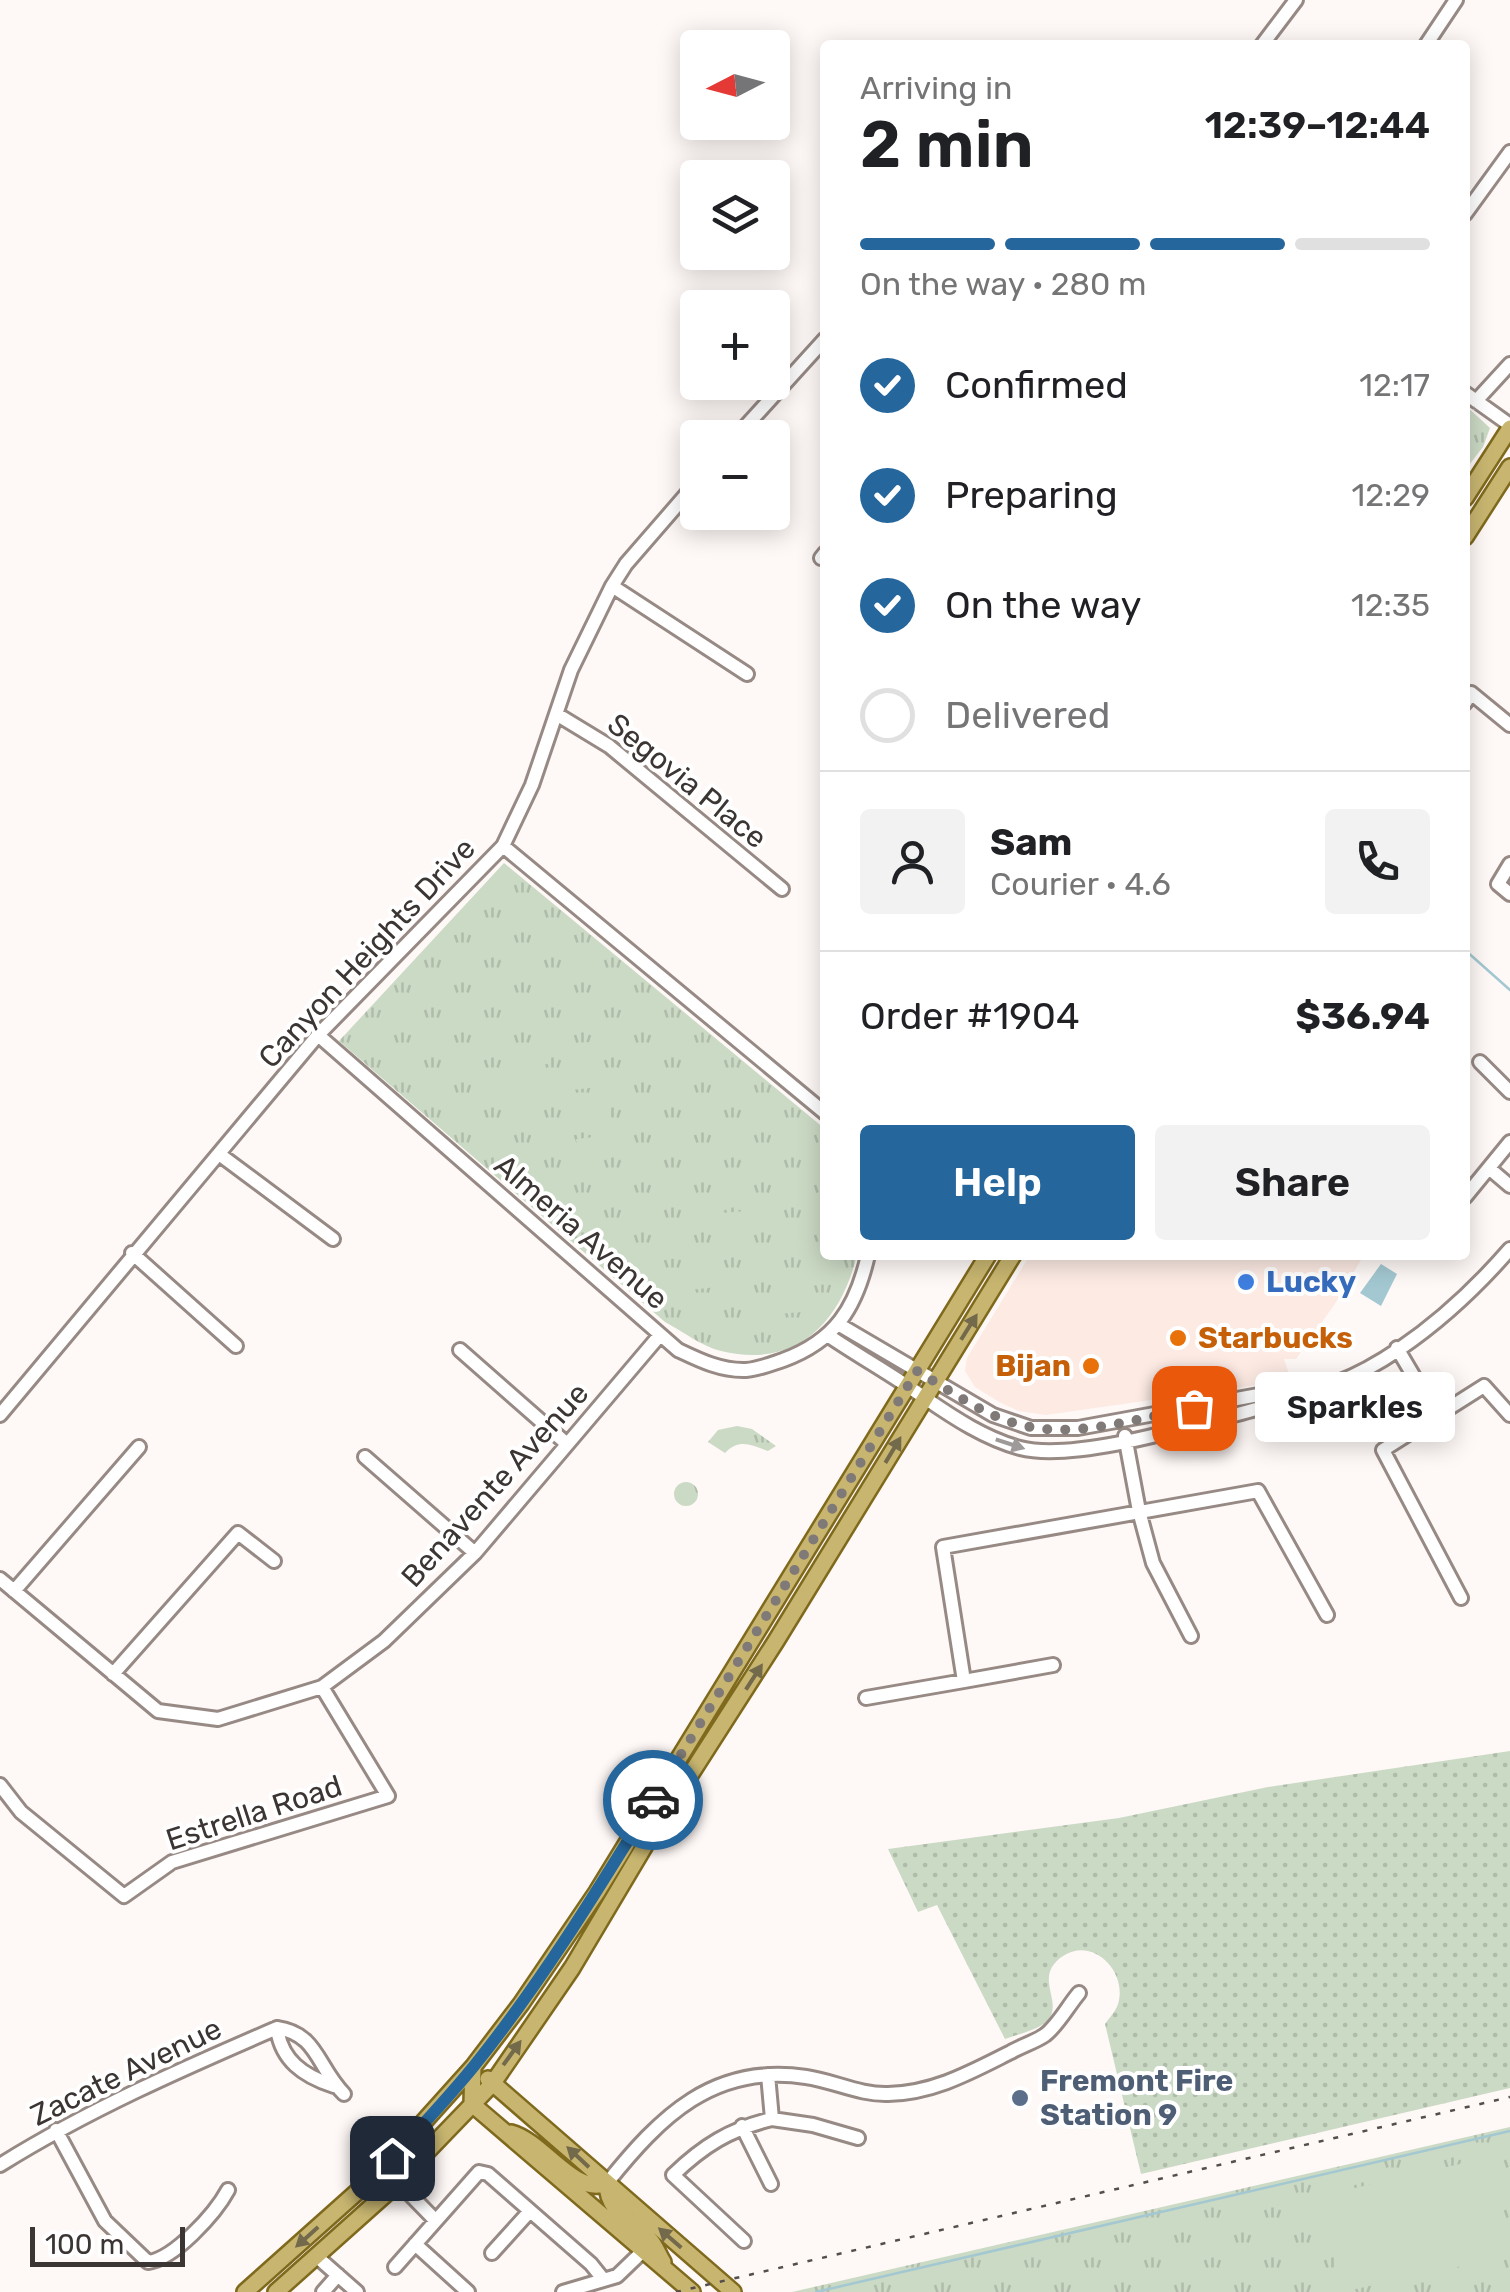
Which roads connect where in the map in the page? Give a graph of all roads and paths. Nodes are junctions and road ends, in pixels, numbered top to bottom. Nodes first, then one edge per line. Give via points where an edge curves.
1 (1296, 0) edge
2 (1456, 0) edge
3 (1266, 40) edge
4 (1429, 40) edge
5 (1510, 152) edge
6 (1470, 207) edge
7 (820, 344) edge
8 (1510, 364) edge
9 (1471, 397) edge
10 (751, 420) edge
11 (1510, 427) edge
12 (1510, 467) edge
13 (1470, 490) edge
14 (680, 502) edge
15 (1470, 528) edge
16 (612, 586) junction
17 (747, 674) dead end
18 (1470, 694) edge
19 (558, 715) junction
20 (1510, 724) edge
21 (502, 846) junction
22 (1510, 864) edge
23 (782, 889) dead end
24 (1510, 894) edge
25 (318, 1035) junction
26 (1480, 1062) dead end
27 (1510, 1092) edge
28 (820, 1105) edge
29 (1510, 1142) edge
30 (219, 1154) junction
31 (1490, 1169) junction
32 (1510, 1186) edge
33 (1470, 1191) edge
34 (333, 1239) dead end
35 (1510, 1249) edge
36 (132, 1253) junction
37 (866, 1260) edge
38 (985, 1260) edge
39 (1009, 1260) edge
40 (833, 1330) junction
41 (660, 1335) junction
42 (236, 1346) dead end
43 (1397, 1348) junction
44 (460, 1350) dead end
45 (917, 1371) junction
46 (935, 1381) junction
47 (907, 1387) junction
48 (1284, 1396) junction
49 (925, 1398) junction
50 (1436, 1414) junction
51 (0, 1415) edge
52 (1510, 1415) edge
53 (1123, 1421) junction
54 (1126, 1441) junction
55 (567, 1444) junction
56 (140, 1447) dead end
57 (365, 1457) dead end
58 (1139, 1511) junction
59 (476, 1553) junction
60 (274, 1561) dead end
61 (0, 1579) edge
62 (14, 1592) junction
63 (1461, 1598) dead end
64 (1327, 1615) dead end
65 (1191, 1636) dead end
66 (1053, 1665) dead end
67 (113, 1674) junction
68 (964, 1681) junction
69 (322, 1687) junction
70 (866, 1698) dead end
71 (0, 1784) edge
72 (1079, 1993) dead end
73 (277, 2028) junction
74 (473, 2067) junction
75 (768, 2075) junction
76 (492, 2082) junction
77 (472, 2104) junction
78 (772, 2119) junction
79 (742, 2126) junction
80 (498, 2127) junction
81 (56, 2130) junction
82 (858, 2138) dead end
83 (0, 2165) edge
84 (398, 2182) junction
85 (607, 2183) junction
86 (771, 2184) dead end
87 (228, 2190) dead end
88 (530, 2210) junction
89 (435, 2220) junction
90 (744, 2240) dead end
91 (415, 2244) junction
92 (643, 2250) junction
93 (492, 2253) dead end
94 (316, 2256) junction
95 (395, 2267) dead end
96 (338, 2274) junction
97 (675, 2278) junction
98 (603, 2279) junction
99 (245, 2292) edge
100 (276, 2292) edge
101 (323, 2292) edge
102 (357, 2292) edge
103 (468, 2292) edge
104 (562, 2292) edge
105 (692, 2292) edge
106 (733, 2292) edge

1 - 3 street
2 - 4 street
5 - 6 street
7 - 10 street
8 - 9 street
9 - 11 street
11 - 13 main road
12 - 15 main road
14 - 16 street, Canyon Heights Drive
16 - 17 street
16 - 19 street, Canyon Heights Drive via 570,670
18 - 20 street
19 - 21 street, Canyon Heights Drive
19 - 23 street, Segovia Place via 609,746
21 - 25 street, Canyon Heights Drive
21 - 28 street
22 - 24 street via 1498,884
25 - 30 street, Canyon Heights Drive
25 - 41 street, Almeria Avenue
26 - 27 street
29 - 31 street
30 - 34 street
30 - 36 street, Canyon Heights Drive
31 - 32 street
31 - 33 street
35 - 43 street via 1458,1302
36 - 42 street
36 - 51 street, Canyon Heights Drive
37 - 40 street
38 - 45 main road
46 -> 39 main road
40 - 41 street, Almeria Avenue via 819,1344 744,1370 708,1364
40 - 45 street
40 - 47 street
41 - 55 street, Benavente Avenue
43 - 48 street via 1334,1383
43 - 50 street
44 - 55 street
45 - 46 street
45 - 47 main road
46 - 49 main road
46 - 53 street via 993,1415 1031,1428
47 - 49 street
47 - 74 main road via 592,1901
48 - 53 street via 1264,1394
48 - 54 street via 1268,1406
49 -> 54 street via 1020,1448
76 -> 49 main road via 572,1968
50 - 52 street via 1484,1386
50 - 63 street via 1383,1450
53 - 54 street
54 - 58 street
55 - 59 street, Benavente Avenue
56 - 62 street
57 - 59 street
58 - 64 street via 1258,1491
58 - 65 street via 1153,1563
58 - 68 street via 943,1547
59 - 69 street, Benavente Avenue via 384,1642
60 - 67 street via 238,1532
61 - 62 street, Benavente Avenue
62 - 67 street, Benavente Avenue
66 - 68 street
67 - 69 street, Benavente Avenue via 158,1710 218,1718
68 - 70 street
69 - 71 street, Estrella Road via 388,1796 172,1862 124,1896 21,1812
72 - 75 street via 1046,2034 922,2091 864,2092
73 - 73 street via 305,2036 340,2090 286,2058
73 - 81 street, Zacate Avenue
74 - 76 main road
74 - 77 main road
74 -> 99 main road via 375,2176
75 - 78 street
75 - 85 street via 725,2084 684,2104
76 - 77 main road
85 -> 76 main road
77 - 80 main road
77 - 84 main road
78 - 79 street
78 - 82 street
79 - 86 street
79 - 90 street via 696,2152 673,2176
80 - 85 main road via 527,2138 584,2184
80 - 92 main road
81 - 83 street, Zacate Avenue
81 - 87 street via 105,2221 148,2262 161,2260 218,2209
84 - 89 street
84 - 94 main road
85 - 97 main road via 613,2206 651,2242
106 -> 85 main road
88 - 89 street via 479,2172
88 - 93 street
88 - 98 street
89 - 91 street
91 - 95 street
91 - 103 street
92 - 97 main road
92 - 98 street via 617,2276
94 - 96 street
94 - 100 main road
96 - 101 street
96 - 102 street
97 - 105 main road
98 - 104 street

